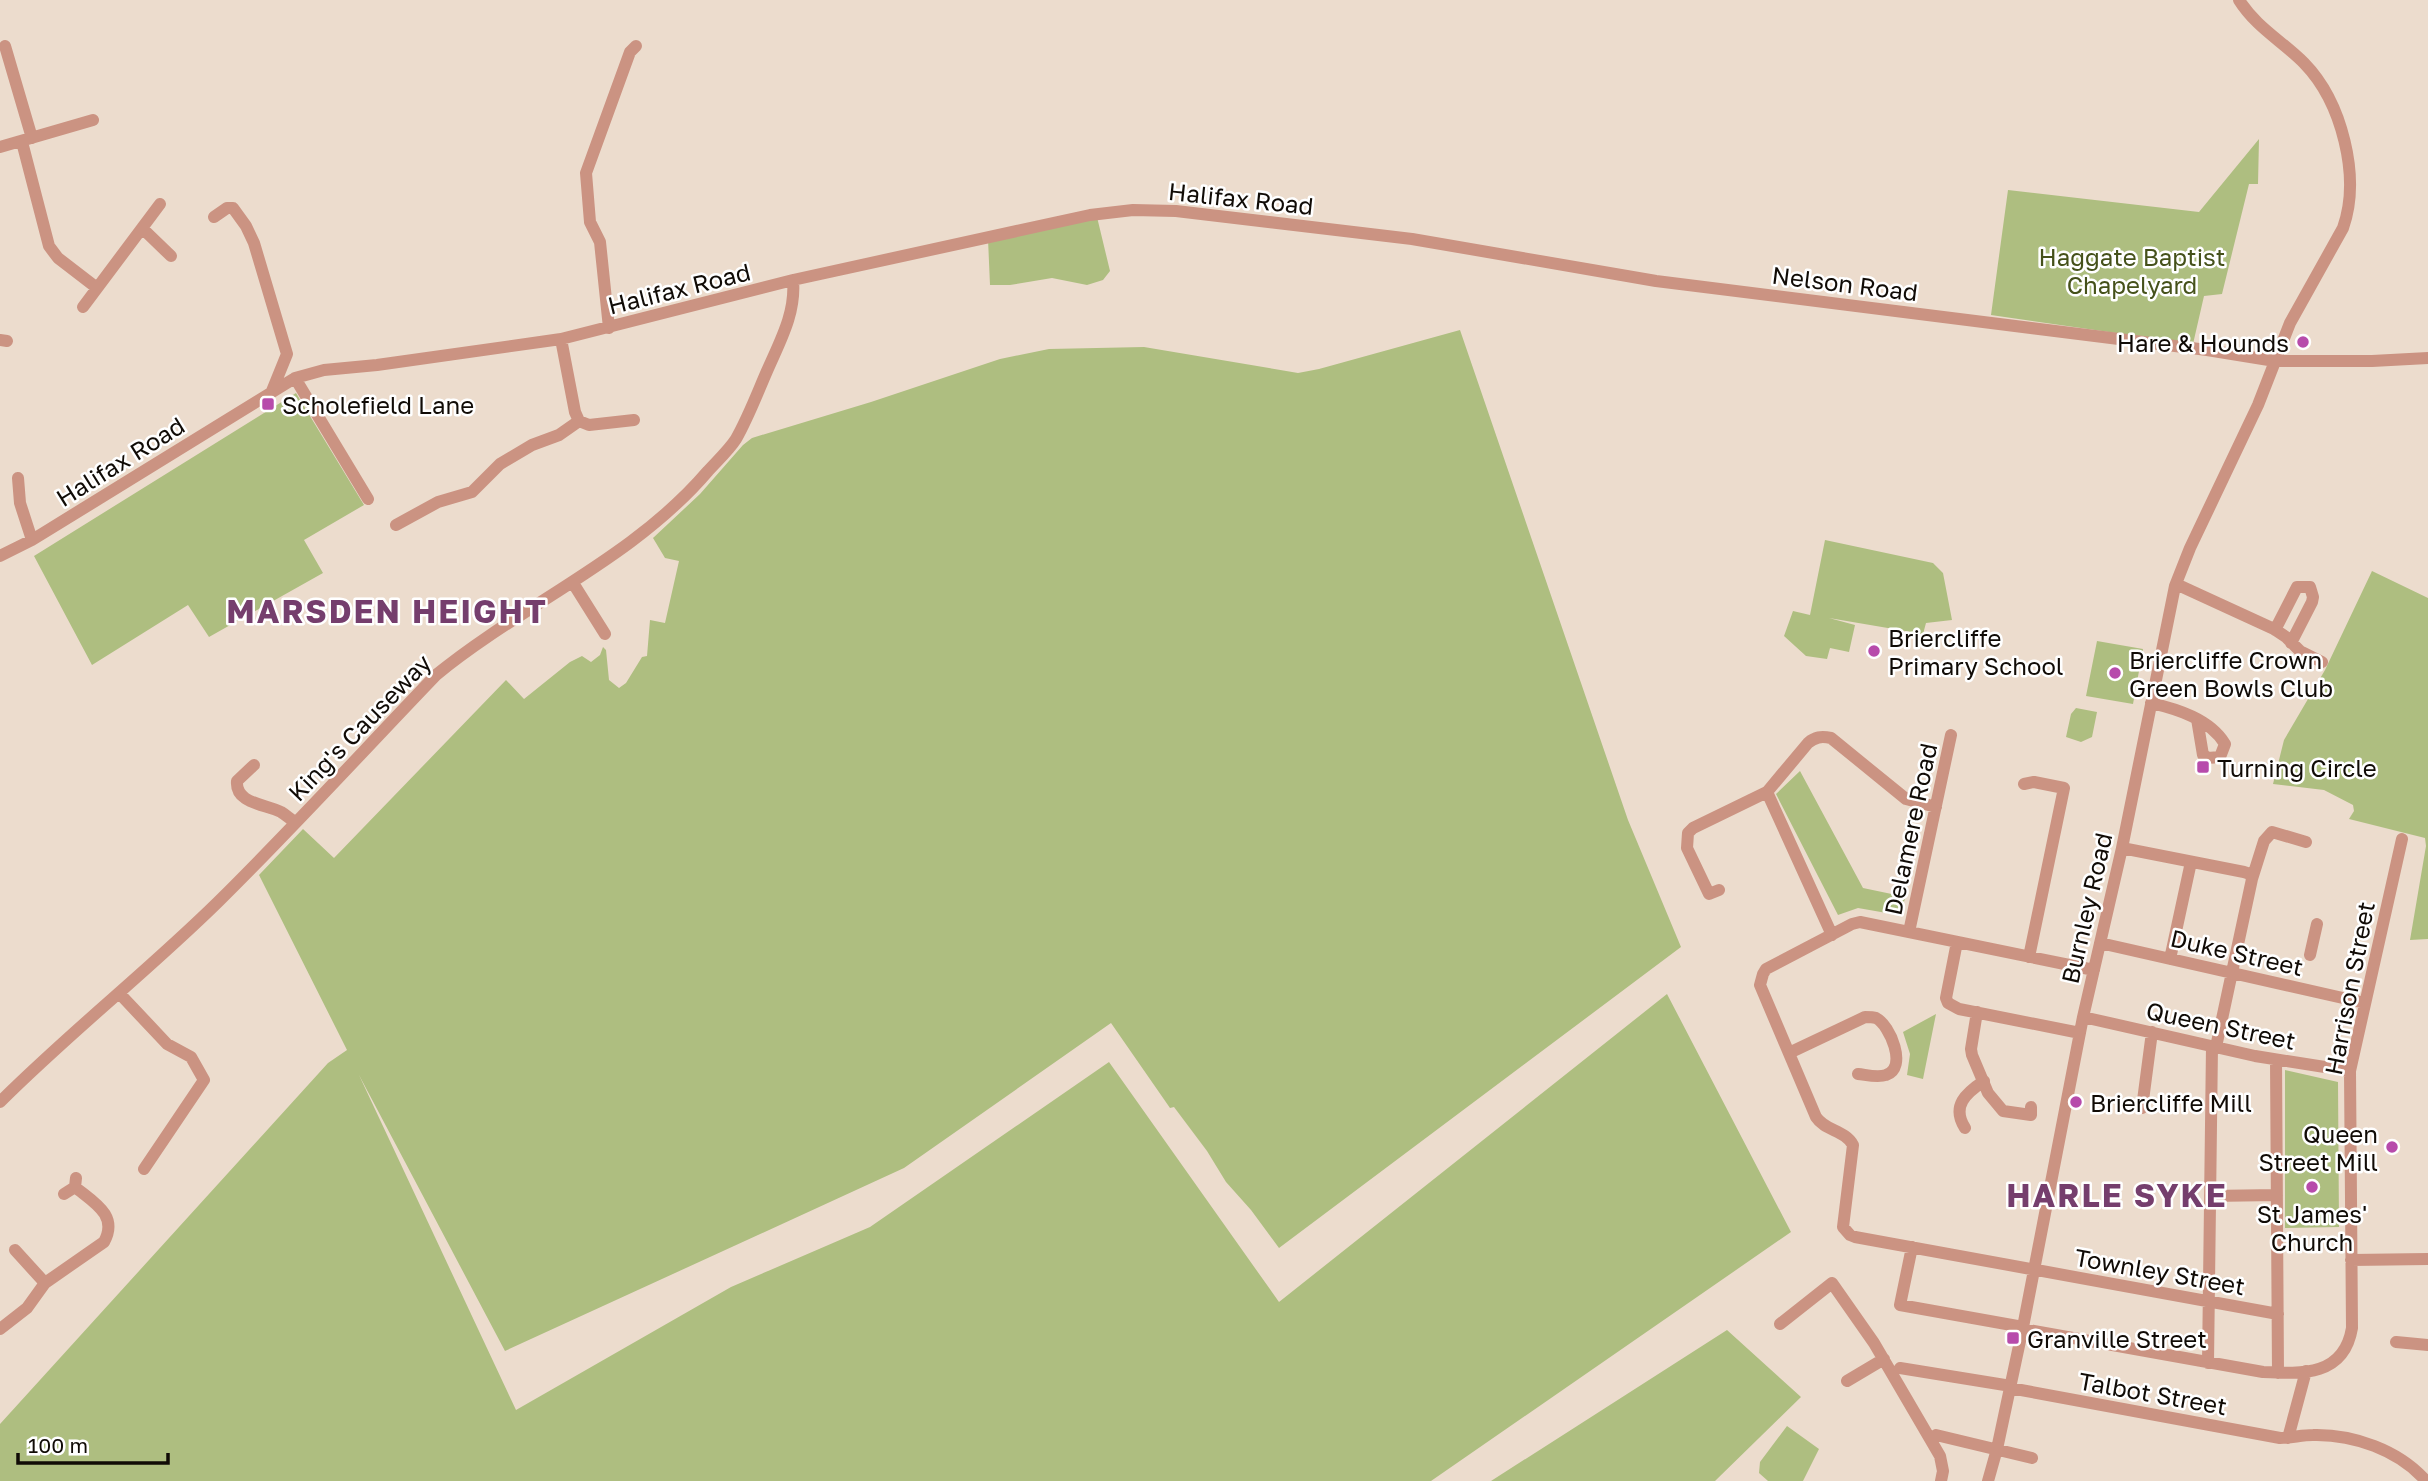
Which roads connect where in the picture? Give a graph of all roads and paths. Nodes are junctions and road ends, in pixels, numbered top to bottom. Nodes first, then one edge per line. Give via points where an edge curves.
1 (2239, 0) edge
2 (5, 46) dead end
3 (636, 46) dead end
4 (93, 120) dead end
5 (27, 140) junction
6 (0, 147) edge
7 (160, 204) dead end
8 (214, 217) dead end
9 (143, 229) junction
10 (1412, 239) joint
11 (171, 256) dead end
12 (793, 280) junction
13 (97, 288) junction
14 (83, 307) dead end
15 (609, 328) junction
16 (561, 339) junction
17 (2428, 358) edge
18 (2275, 361) junction
19 (295, 378) junction
20 (272, 391) junction
21 (634, 420) dead end
22 (579, 421) junction
23 (18, 478) dead end
24 (368, 499) dead end
25 (396, 525) dead end
26 (32, 540) junction
27 (0, 556) edge
28 (573, 583) junction
29 (2176, 584) junction
30 (2275, 630) junction
31 (606, 634) dead end
32 (2291, 643) junction
33 (2322, 662) dead end
34 (2151, 703) junction
35 (2197, 719) dead end
36 (1951, 735) dead end
37 (254, 765) dead end
38 (2024, 784) dead end
39 (1767, 792) junction
40 (1936, 807) junction
41 (295, 822) junction
42 (2402, 839) dead end
43 (2306, 842) dead end
44 (2122, 848) junction
45 (2192, 862) junction
46 (2251, 876) junction
47 (1709, 894) dead end
48 (2317, 924) dead end
49 (1909, 932) junction
50 (1832, 934) junction
51 (1957, 942) junction
52 (2100, 943) junction
53 (2310, 955) dead end
54 (2029, 957) junction
55 (2170, 959) junction
56 (2094, 970) junction
57 (2232, 973) junction
58 (119, 993) junction
59 (2365, 1003) junction
60 (1976, 1012) junction
61 (2083, 1017) junction
62 (2152, 1032) junction
63 (2080, 1033) junction
64 (2214, 1046) junction
65 (1789, 1053) junction
66 (2276, 1060) junction
67 (2350, 1071) junction
68 (1858, 1074) dead end
69 (1984, 1081) junction
70 (0, 1102) edge
71 (2142, 1108) dead end
72 (2031, 1114) dead end
73 (1960, 1126) dead end
74 (144, 1169) dead end
75 (72, 1186) dead end
76 (2277, 1195) junction
77 (2210, 1196) junction
78 (1912, 1247) junction
79 (15, 1250) dead end
80 (2428, 1259) edge
81 (2351, 1260) junction
82 (2034, 1269) junction
83 (45, 1283) junction
84 (2209, 1301) junction
85 (2278, 1314) junction
86 (1780, 1324) dead end
87 (2023, 1328) junction
88 (0, 1329) edge
89 (2396, 1342) dead end
90 (2428, 1345) edge
91 (1884, 1359) junction
92 (2208, 1363) junction
93 (1900, 1368) dead end
94 (2306, 1371) junction
95 (2278, 1373) junction
96 (1847, 1381) dead end
97 (2010, 1387) junction
98 (1936, 1435) dead end
99 (2289, 1438) junction
100 (1997, 1449) junction
101 (2032, 1458) dead end
102 (1941, 1481) edge
103 (1988, 1481) edge
104 (2426, 1481) edge

1 - 18 street via 2249,17 2304,63 2322,88 2339,123 2350,162 2351,193 2343,228 2297,309
2 - 5 street
3 - 15 street via 630,51 586,173 590,222 600,242
4 - 5 street
5 - 6 street
5 - 13 street via 49,246
7 - 9 street
8 - 20 street via 233,208 254,243 287,354
9 - 11 street
9 - 13 street
10 - 12 street, Halifax Road via 1133,210 1090,215
10 - 18 street, Nelson Road via 1656,281
12 - 15 street, Halifax Road
12 - 28 street, King's Causeway via 795,300 787,326 736,439 662,518
13 - 14 street
15 - 16 street, Halifax Road
16 - 19 street, Halifax Road via 324,370
16 - 22 street
17 - 18 street, Nelson Road
18 - 29 street, Burnley Road
19 - 20 street, Halifax Road
19 - 24 street
20 - 26 street, Halifax Road
21 - 22 street via 589,425
22 - 25 street via 500,464 472,492 438,502
23 - 26 street via 20,503
26 - 27 street, Halifax Road
28 - 31 street
28 - 41 street, King's Causeway via 468,648 436,675
29 - 30 street
29 - 34 street, Burnley Road
30 - 32 street
30 - 32 street via 2297,587 2310,587 2312,602
32 - 33 street
34 - 35 street
34 - 44 street, Burnley Road
36 - 40 street, Delamere Road
37 - 41 street via 237,781 242,796
38 - 54 street via 2064,788
39 - 40 street via 1808,743 1825,737 1906,799
39 - 47 street via 1688,833 1687,848
39 - 50 street
40 - 49 street, Delamere Road
41 - 58 street, King's Causeway via 218,902
42 - 59 street, Harrison Street
43 - 46 street via 2272,832
44 - 45 street
44 - 52 street, Burnley Road
45 - 46 street
45 - 55 street
46 - 57 street
48 - 53 street
49 - 50 street via 1860,922
49 - 51 street
50 - 65 street via 1763,974 1760,985
51 - 54 street
51 - 60 street via 1946,998 1954,1008
52 - 55 street, Duke Street
52 - 56 street, Burnley Road
54 - 56 street
55 - 57 street, Duke Street
56 - 61 street, Burnley Road
57 - 59 street, Duke Street
57 - 64 street
58 - 70 street, King's Causeway
58 - 74 street via 167,1044 191,1057 204,1080
59 - 67 street, Harrison Street
60 - 63 street
60 - 69 street via 1970,1049
61 - 62 street, Queen Street
61 - 63 street, Burnley Road
62 - 64 street, Queen Street
62 - 71 street
63 - 82 street, Burnley Road
64 - 66 street, Queen Street
64 - 77 street
65 - 68 street via 1874,1017 1883,1024 1896,1052 1895,1069 1882,1076
65 - 78 street, Townley Street via 1820,1123 1846,1136 1853,1145 1843,1227 1855,1237
66 - 67 street, Queen Street
66 - 76 street
67 - 81 street, Harrison Street
69 - 72 street via 2003,1111
69 - 73 street via 1960,1102
75 - 83 street via 101,1209 110,1232 104,1242
76 - 77 street
76 - 85 street
77 - 84 street
78 - 82 street, Townley Street
78 - 87 street via 1900,1306
79 - 83 street
80 - 81 street
81 - 94 street, Harrison Street via 2352,1328 2346,1350 2330,1366
82 - 84 street, Townley Street
82 - 87 street, Burnley Road
83 - 88 street via 27,1308
84 - 85 street, Townley Street
84 - 92 street
85 - 95 street
86 - 91 street via 1832,1283
87 - 92 street
87 - 97 street, Burnley Road
89 - 90 street
91 - 96 street
91 - 102 street via 1940,1456
92 - 95 street
93 - 97 street, Talbot Street
94 - 95 street
94 - 99 street
97 - 99 street, Talbot Street
97 - 100 street, Burnley Road
98 - 100 street
99 - 104 street, Talbot Street via 2331,1436 2375,1446 2405,1462
100 - 101 street
100 - 103 street, Burnley Road

